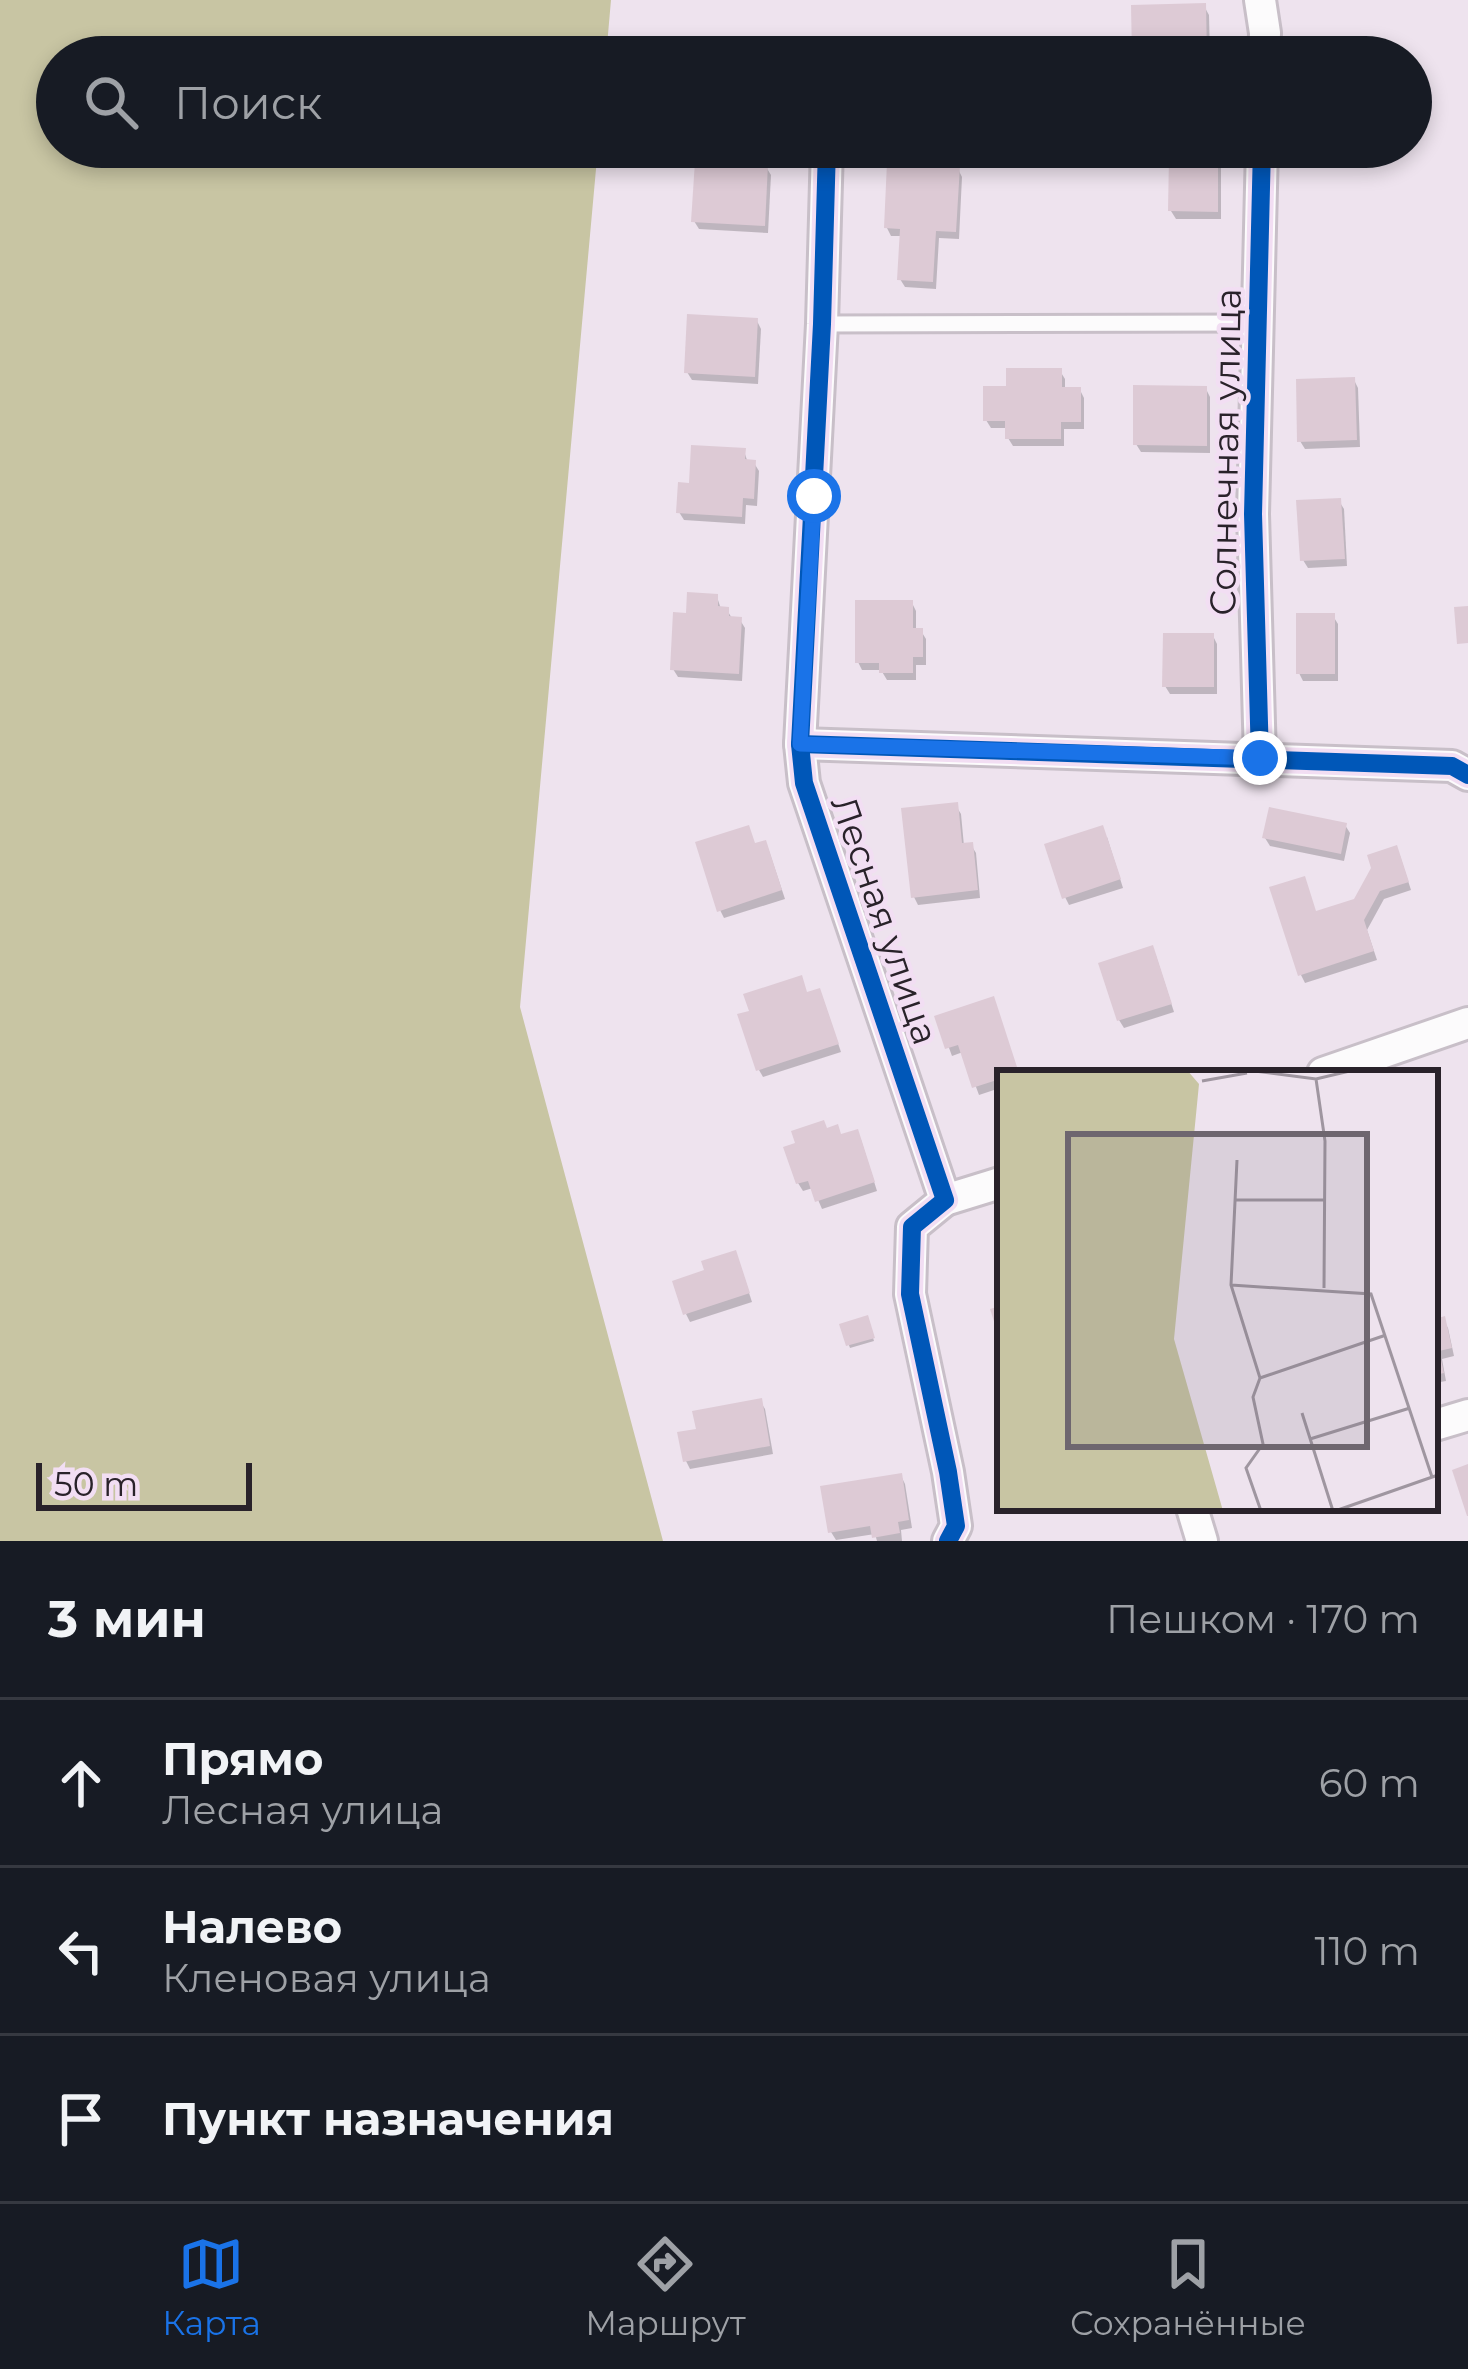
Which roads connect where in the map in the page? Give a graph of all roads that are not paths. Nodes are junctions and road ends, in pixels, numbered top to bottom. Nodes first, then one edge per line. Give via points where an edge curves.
1 (1260, 0) edge
2 (1265, 36) edge
3 (826, 168) edge
4 (1262, 168) edge
5 (1258, 323) junction
6 (822, 324) junction
7 (800, 744) junction
8 (1260, 758) junction
9 (1468, 775) edge
10 (1468, 1023) edge
11 (1332, 1070) edge
12 (997, 1184) edge
13 (945, 1200) junction
14 (1468, 1415) edge
15 (1438, 1425) edge
16 (1193, 1511) edge
17 (948, 1541) edge
18 (1202, 1541) edge

1 - 2 street
3 - 6 street, Лесная улица
4 - 5 street, Солнечная улица
5 - 6 lane
5 - 8 street, Солнечная улица via 1252,514
6 - 7 street, Лесная улица
7 - 8 street
7 - 13 street, Лесная улица via 804,784
8 - 9 street via 1452,766
10 - 11 street
12 - 13 street
13 - 17 street via 912,1227 910,1294 948,1472 956,1526
14 - 15 street
16 - 18 street

